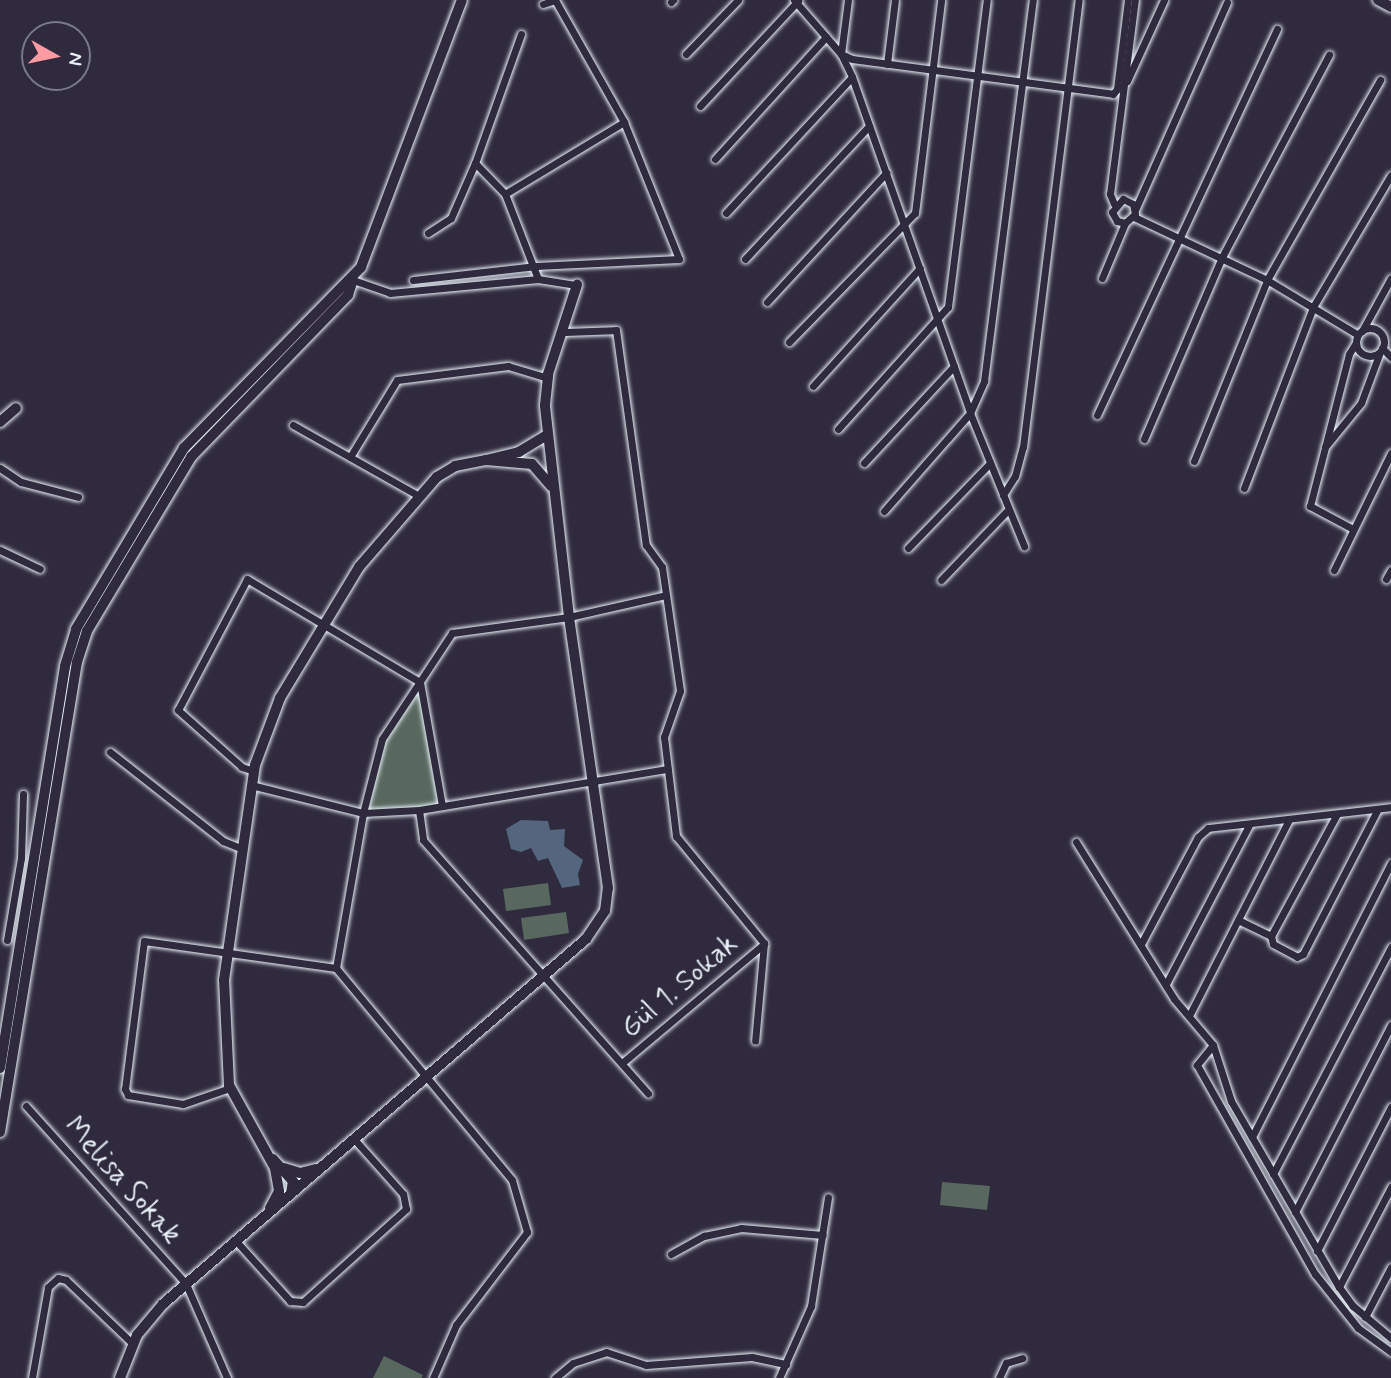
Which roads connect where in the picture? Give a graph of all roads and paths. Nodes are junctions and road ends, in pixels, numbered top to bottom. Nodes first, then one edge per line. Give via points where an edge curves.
1 (462, 0) edge
2 (555, 0) edge
3 (737, 0) edge
4 (848, 0) edge
5 (895, 0) edge
6 (941, 0) edge
7 (986, 0) edge
8 (1033, 0) edge
9 (1079, 0) edge
10 (1128, 0) edge
11 (1135, 0) edge
12 (1164, 0) edge
13 (1378, 0) edge
14 (796, 1) edge
15 (1227, 2) dead end
16 (543, 4) dead end
17 (1391, 7) edge
18 (1277, 29) dead end
19 (521, 34) dead end
20 (825, 37) junction
21 (686, 54) dead end
22 (841, 54) junction
23 (1329, 55) dead end
24 (887, 64) junction
25 (932, 70) junction
26 (977, 76) junction
27 (852, 77) junction
28 (1380, 80) dead end
29 (1022, 82) junction
30 (1125, 85) junction
31 (1068, 88) junction
32 (700, 106) dead end
33 (624, 122) junction
34 (869, 126) junction
35 (715, 159) dead end
36 (475, 163) junction
37 (886, 173) junction
38 (1391, 175) edge
39 (505, 194) junction
40 (1114, 204) junction
41 (726, 213) dead end
42 (1134, 214) junction
43 (1125, 223) junction
44 (904, 224) junction
45 (428, 233) dead end
46 (1178, 236) junction
47 (1222, 257) junction
48 (745, 259) dead end
49 (536, 266) junction
50 (920, 268) junction
51 (1102, 278) dead end
52 (1391, 278) edge
53 (538, 279) junction
54 (353, 280) junction
55 (413, 280) dead end
56 (1267, 281) junction
57 (577, 285) joint
58 (766, 302) dead end
59 (1313, 307) junction
60 (938, 319) junction
61 (562, 332) junction
62 (1359, 336) junction
63 (1391, 336) edge
64 (789, 342) dead end
65 (1382, 348) junction
66 (1391, 357) edge
67 (954, 366) junction
68 (548, 378) junction
69 (813, 386) dead end
70 (16, 408) dead end
71 (970, 413) junction
72 (1097, 415) dead end
73 (0, 422) edge
74 (293, 425) dead end
75 (838, 429) dead end
76 (547, 435) junction
77 (1144, 439) dead end
78 (1325, 447) junction
79 (548, 448) junction
80 (1391, 453) edge
81 (350, 457) junction
82 (486, 460) junction
83 (1194, 461) dead end
84 (527, 462) junction
85 (864, 463) dead end
86 (990, 463) junction
87 (0, 468) edge
88 (1244, 488) dead end
89 (553, 491) junction
90 (1003, 495) junction
91 (78, 496) dead end
92 (419, 496) junction
93 (884, 511) dead end
94 (1007, 511) junction
95 (1353, 529) junction
96 (1024, 546) dead end
97 (908, 548) dead end
98 (0, 550) edge
99 (40, 569) dead end
100 (1334, 570) dead end
101 (1391, 570) edge
102 (1386, 579) dead end
103 (941, 580) dead end
104 (666, 595) junction
105 (569, 617) junction
106 (325, 623) junction
107 (420, 682) junction
108 (67, 687) junction
109 (110, 752) dead end
110 (668, 769) junction
111 (254, 771) junction
112 (593, 782) junction
113 (251, 785) junction
114 (23, 794) dead end
115 (442, 806) junction
116 (1391, 807) edge
117 (1378, 809) junction
118 (419, 810) junction
119 (363, 813) junction
120 (1337, 814) junction
121 (1289, 820) junction
122 (1249, 825) junction
123 (1076, 842) dead end
124 (240, 848) junction
125 (1391, 863) edge
126 (1238, 920) junction
127 (1271, 936) junction
128 (4, 940) edge
129 (20, 940) junction
130 (764, 943) junction
131 (1141, 944) junction
132 (1391, 947) edge
133 (224, 954) junction
134 (336, 968) junction
135 (545, 975) junction
136 (1166, 984) junction
137 (1190, 1014) junction
138 (1391, 1025) edge
139 (755, 1041) dead end
140 (1213, 1045) junction
141 (622, 1063) junction
142 (0, 1068) edge
143 (425, 1078) junction
144 (230, 1088) junction
145 (648, 1093) dead end
146 (26, 1106) dead end
147 (1391, 1107) edge
148 (0, 1132) edge
149 (1252, 1138) junction
150 (354, 1139) junction
151 (267, 1151) junction
152 (281, 1166) junction
153 (323, 1166) junction
154 (1273, 1174) junction
155 (1391, 1187) edge
156 (291, 1194) junction
157 (828, 1197) dead end
158 (1295, 1212) junction
159 (267, 1215) junction
160 (823, 1235) junction
161 (236, 1241) junction
162 (1317, 1251) junction
163 (671, 1254) dead end
164 (1391, 1267) edge
165 (186, 1284) junction
166 (1339, 1287) junction
167 (1365, 1317) junction
168 (1391, 1338) edge
169 (133, 1344) junction
170 (1391, 1352) edge
171 (1022, 1357) dead end
172 (786, 1364) junction
173 (32, 1378) edge
174 (120, 1378) edge
175 (228, 1378) edge
176 (433, 1378) edge
177 (555, 1378) edge
178 (779, 1378) edge
179 (999, 1378) edge

1 - 54 street
2 - 16 street
2 - 33 street
3 - 21 street
4 - 22 street
5 - 24 street
6 - 25 street
7 - 26 street
8 - 29 street
9 - 31 street
10 - 31 street via 1118,89 1113,94
11 - 30 street
12 - 30 street
13 - 17 street
14 - 20 street
14 - 32 street
15 - 42 street
18 - 46 street
19 - 36 street
20 - 22 street
20 - 35 street
22 - 24 street
22 - 27 street
23 - 47 street
24 - 25 street
25 - 26 street
25 - 44 street via 915,213
26 - 29 street
26 - 60 street via 948,307
27 - 34 street
27 - 41 street
28 - 56 street
29 - 31 street
29 - 71 street via 984,381
30 - 40 street via 1110,194
31 - 90 street via 1023,447 1016,476
33 - 39 street
33 - 49 street via 679,259
34 - 37 street
34 - 48 street
36 - 39 street
36 - 45 street via 450,218
37 - 44 street
37 - 58 street
38 - 59 street
39 - 49 street
40 - 42 street via 1127,200
40 - 43 street via 1113,215
42 - 43 street
42 - 46 street
43 - 51 street
44 - 50 street
44 - 64 street
46 - 47 street
46 - 72 street
47 - 56 street
47 - 77 street
49 - 53 street
49 - 55 street
50 - 60 street
50 - 69 street
52 - 62 street
53 - 54 street via 417,294 390,293
53 - 57 street
54 - 108 street via 184,448 90,602 68,650
56 - 59 street
56 - 83 street
57 - 61 street
59 - 62 street
59 - 88 street
60 - 67 street
60 - 75 street
61 - 68 street
61 - 104 street via 616,330 646,545 662,567
62 - 65 street via 1379,332
62 - 65 street via 1363,354
62 - 78 street via 1349,354
63 - 65 street
65 - 66 street
65 - 78 street via 1361,403
67 - 71 street
67 - 85 street
68 - 76 street
68 - 81 street via 508,366 397,380
70 - 73 street
71 - 86 street
71 - 93 street
74 - 81 street
76 - 79 street
76 - 82 street via 519,452
78 - 95 street via 1310,506
79 - 84 street via 541,462
79 - 89 street
80 - 95 street
81 - 92 street
82 - 84 street
82 - 92 street via 446,470
84 - 89 street via 545,476
86 - 90 street
86 - 97 street
87 - 91 street via 21,482
89 - 105 street
90 - 94 street
92 - 106 street via 359,567
94 - 96 street
94 - 103 street
95 - 100 street
98 - 99 street
101 - 102 street
104 - 105 street
104 - 110 street via 680,691 664,737
105 - 107 street via 452,633
105 - 112 street
106 - 107 street
106 - 111 street via 280,698
106 - 111 street via 247,579 178,710
107 - 115 street
107 - 119 street via 382,739
108 - 129 street
108 - 148 street
109 - 124 street via 223,841
110 - 112 street
110 - 130 street via 676,836
111 - 113 street
112 - 115 street
112 - 135 street via 608,888 605,911 592,933
113 - 119 street
113 - 124 street
114 - 128 street via 21,858
115 - 118 street
116 - 117 street
117 - 120 street
117 - 127 street via 1303,954 1297,957 1273,944
118 - 119 street
118 - 135 street via 423,840
119 - 134 street
120 - 121 street
120 - 127 street
121 - 122 street
121 - 126 street
122 - 131 street via 1208,828 1198,837
122 - 136 street
123 - 131 street
124 - 133 street
125 - 149 street
126 - 127 street
126 - 137 street
128 - 129 street
129 - 142 street
130 - 139 street
130 - 141 street, Gül 1. Sokak
131 - 136 street
132 - 154 street
133 - 134 street
133 - 144 street
133 - 144 street via 144,941 125,1089 128,1095 183,1104
134 - 143 street
135 - 141 street
135 - 143 street
136 - 137 street
137 - 140 street
138 - 158 street
140 - 149 street via 1231,1101
140 - 170 street via 1197,1065 1315,1274 1358,1328
141 - 145 street
143 - 150 street
143 - 176 street via 512,1180 527,1232 456,1325
144 - 151 street
146 - 165 street, Melisa Sokak
147 - 162 street
149 - 154 street
150 - 153 street
150 - 161 street via 403,1194 406,1209 303,1302 290,1301
151 - 152 street
151 - 159 street via 279,1185
152 - 153 street via 300,1173
152 - 156 street via 293,1181
153 - 156 street
154 - 158 street
155 - 166 street
156 - 159 street
157 - 160 street
158 - 162 street
159 - 161 street
160 - 163 street via 741,1228 704,1236
160 - 172 street via 811,1306
161 - 165 street
162 - 166 street
164 - 167 street
165 - 169 street via 148,1319
165 - 175 street, Melisa Sokak
166 - 167 street
167 - 168 street
169 - 173 street via 66,1280 58,1278 48,1287
169 - 174 street
171 - 179 street via 1002,1367
172 - 177 street via 740,1357 646,1365 606,1352 573,1363
172 - 178 street

